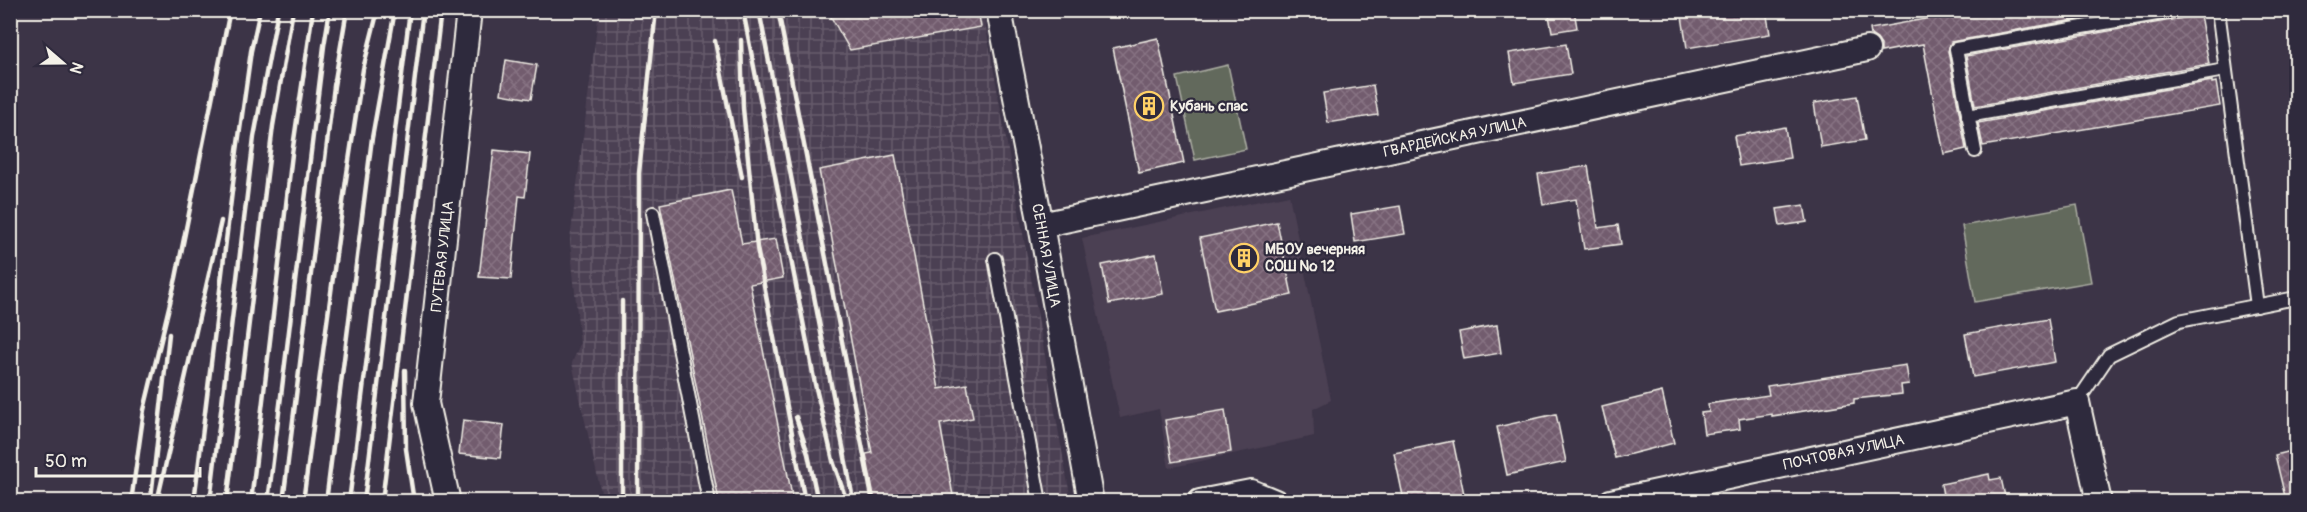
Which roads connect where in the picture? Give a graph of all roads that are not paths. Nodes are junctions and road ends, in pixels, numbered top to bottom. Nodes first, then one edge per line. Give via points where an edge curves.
1 (469, 10) edge
2 (999, 10) edge
3 (2180, 10) edge
4 (2218, 10) edge
5 (1867, 49) dead end
6 (2225, 70) junction
7 (1968, 116) junction
8 (1975, 151) dead end
9 (653, 213) dead end
10 (1041, 225) junction
11 (995, 259) dead end
12 (2296, 298) edge
13 (2257, 306) junction
14 (2077, 402) junction
15 (448, 501) edge
16 (709, 501) edge
17 (1040, 501) edge
18 (1092, 501) edge
19 (1200, 501) edge
20 (1275, 501) edge
21 (1611, 501) edge
22 (2098, 501) edge

1 - 15 street, ПУТЕВАЯ УЛИЦА via 426,403
2 - 10 street, СЕННАЯ УЛИЦА
3 - 7 lane via 1956,49
4 - 6 lane
5 - 10 street, ГВАРДЕЙСКАЯ УЛИЦА
6 - 7 lane
6 - 13 lane
7 - 8 lane
9 - 16 lane
10 - 18 street, СЕННАЯ УЛИЦА
11 - 17 lane
12 - 13 lane
13 - 14 lane via 2179,321 2109,355
14 - 21 street, ПОЧТОВАЯ УЛИЦА
14 - 22 street
19 - 20 street via 1251,492

